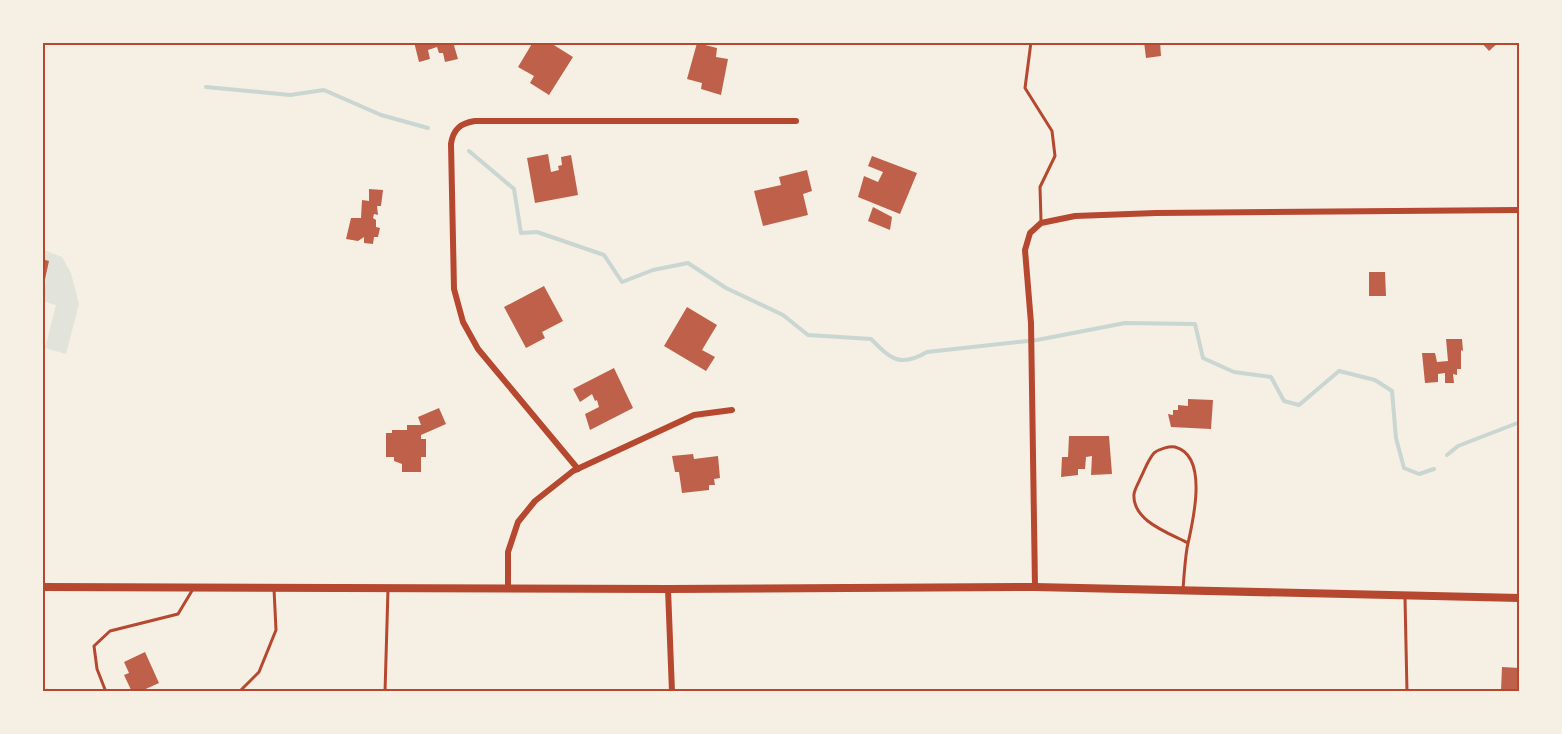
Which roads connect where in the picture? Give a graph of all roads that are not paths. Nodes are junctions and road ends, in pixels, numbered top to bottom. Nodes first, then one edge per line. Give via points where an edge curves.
1 (1031, 42) edge
2 (796, 121) dead end
3 (1520, 210) edge
4 (1041, 223) junction
5 (732, 410) dead end
6 (578, 469) junction
7 (1188, 543) junction
8 (42, 587) edge
9 (195, 587) junction
10 (274, 587) junction
11 (388, 587) junction
12 (1035, 587) junction
13 (508, 588) junction
14 (668, 589) junction
15 (1183, 591) junction
16 (1405, 596) junction
17 (1520, 597) edge
18 (106, 692) edge
19 (239, 692) edge
20 (385, 692) edge
21 (672, 692) edge
22 (1407, 692) edge

1 - 4 lane via 1025,88 1052,131 1054,156 1040,187
2 - 6 street via 475,121 459,126 452,137 454,289 463,322 478,349
3 - 4 street via 1156,213 1075,216
4 - 12 street via 1030,233 1025,250 1031,323
5 - 6 street via 694,415
6 - 13 street via 535,501 518,522 508,552
7 - 7 lane via 1197,500 1194,469 1182,450 1173,446 1149,459 1134,492 1134,502 1144,518
7 - 15 lane
8 - 9 main road
9 - 10 main road
9 - 18 lane via 178,614 110,631 94,646
10 - 11 main road
10 - 19 lane via 276,630 259,672
11 - 13 main road
11 - 20 lane
12 - 14 main road
12 - 15 main road
13 - 14 main road
14 - 21 street
15 - 16 main road
16 - 17 main road
16 - 22 lane

